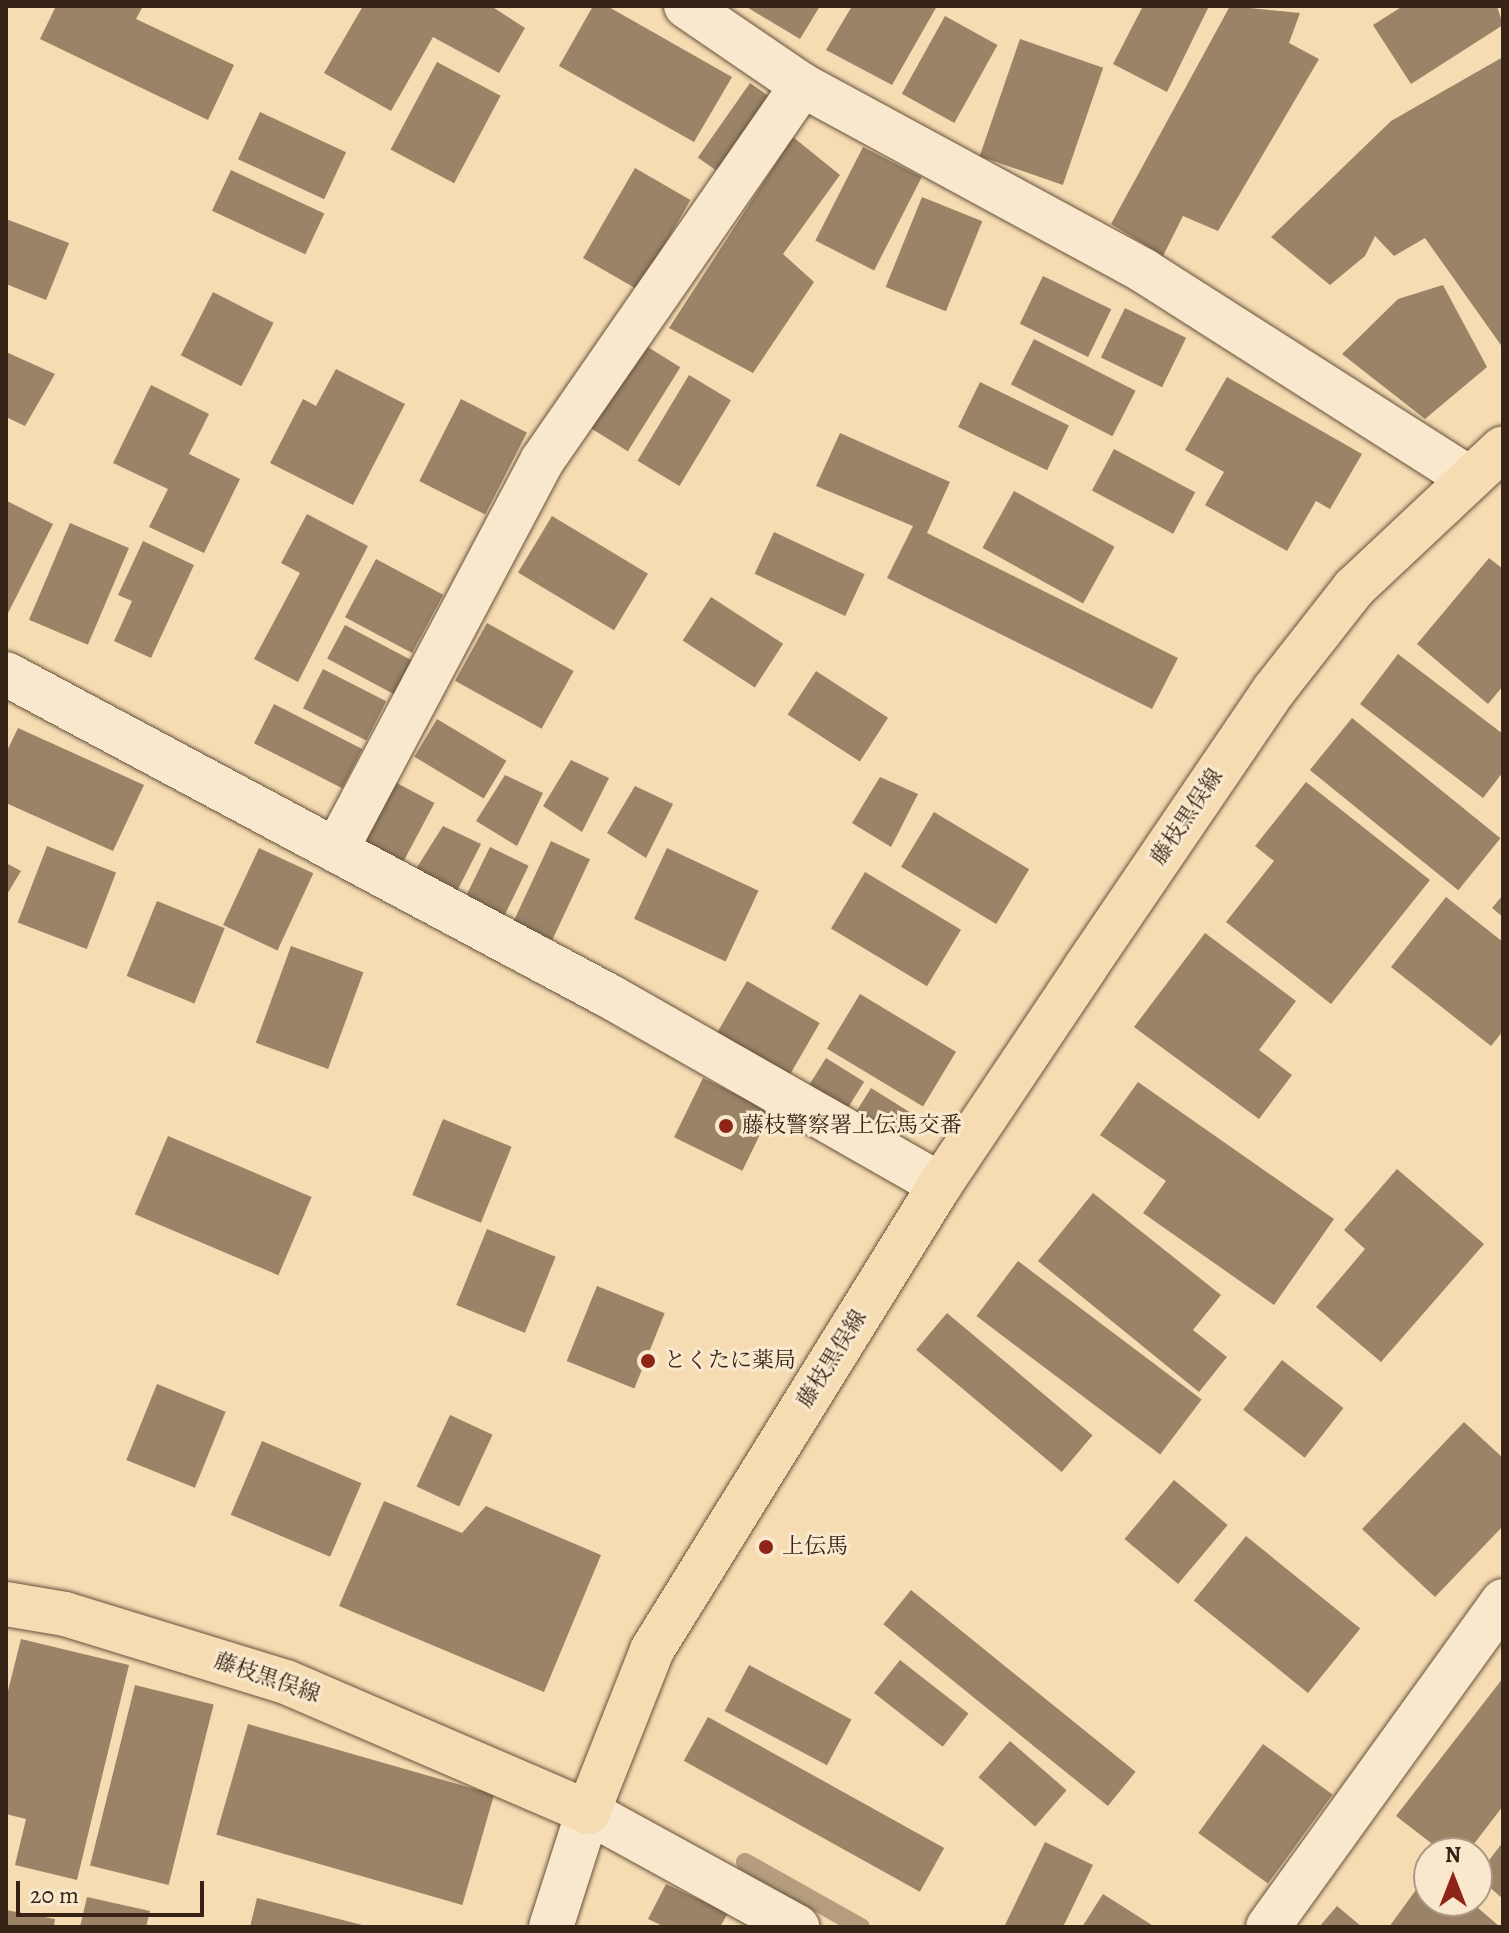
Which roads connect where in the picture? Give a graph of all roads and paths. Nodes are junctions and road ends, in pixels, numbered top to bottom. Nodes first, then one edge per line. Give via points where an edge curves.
1 (686, 6) edge
2 (802, 85) junction
3 (1493, 459) edge
4 (6, 674) edge
5 (336, 850) junction
6 (940, 1185) junction
7 (1503, 1601) edge
8 (6, 1604) edge
9 (588, 1812) junction
10 (551, 1927) edge
11 (797, 1927) edge
12 (1268, 1927) edge

1 - 2 street
2 - 3 street
2 - 5 street via 542,461
3 - 6 main road, 藤枝黒俣線 via 1354,588 1274,690
4 - 5 street
5 - 6 street
6 - 9 main road, 藤枝黒俣線 via 652,1650
7 - 12 street
8 - 9 main road, 藤枝黒俣線 via 65,1614 286,1682
9 - 10 street
9 - 11 street

